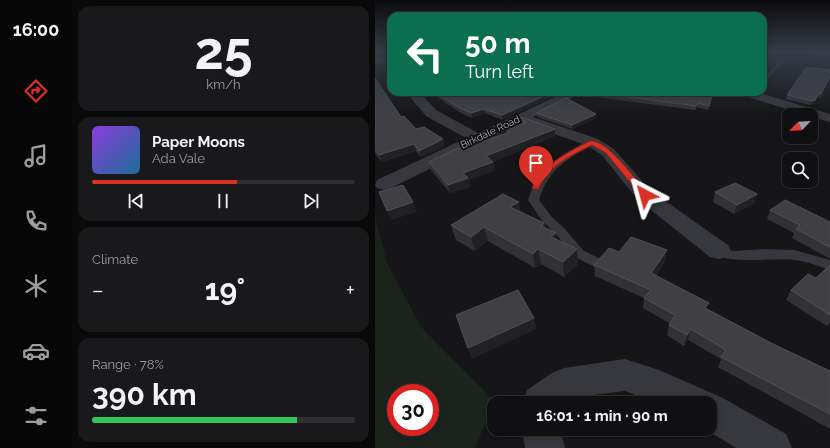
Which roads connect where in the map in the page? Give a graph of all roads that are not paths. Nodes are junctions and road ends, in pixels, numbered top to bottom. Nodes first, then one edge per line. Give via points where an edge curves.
1 (416, 96) edge
2 (567, 96) edge
3 (757, 96) edge
4 (521, 118) junction
5 (830, 118) edge
6 (477, 138) junction
7 (592, 142) junction
8 (385, 184) dead end
9 (719, 251) joint
10 (595, 262) edge
11 (830, 265) edge
12 (549, 396) edge
13 (679, 396) edge
14 (717, 415) edge
15 (542, 436) edge
16 (545, 448) edge
17 (772, 448) edge

1 - 6 street via 431,113
2 - 4 street, Birkdale Road
3 - 5 street
4 - 6 street, Birkdale Road
4 - 7 street
6 - 8 street, Birkdale Road
7 - 9 street via 608,152 645,195
7 - 10 lane via 571,153 544,174 536,187 533,200 578,253
9 - 11 lane via 733,256 794,255
12 - 13 street via 564,385 625,375
14 - 17 street
15 - 16 street

